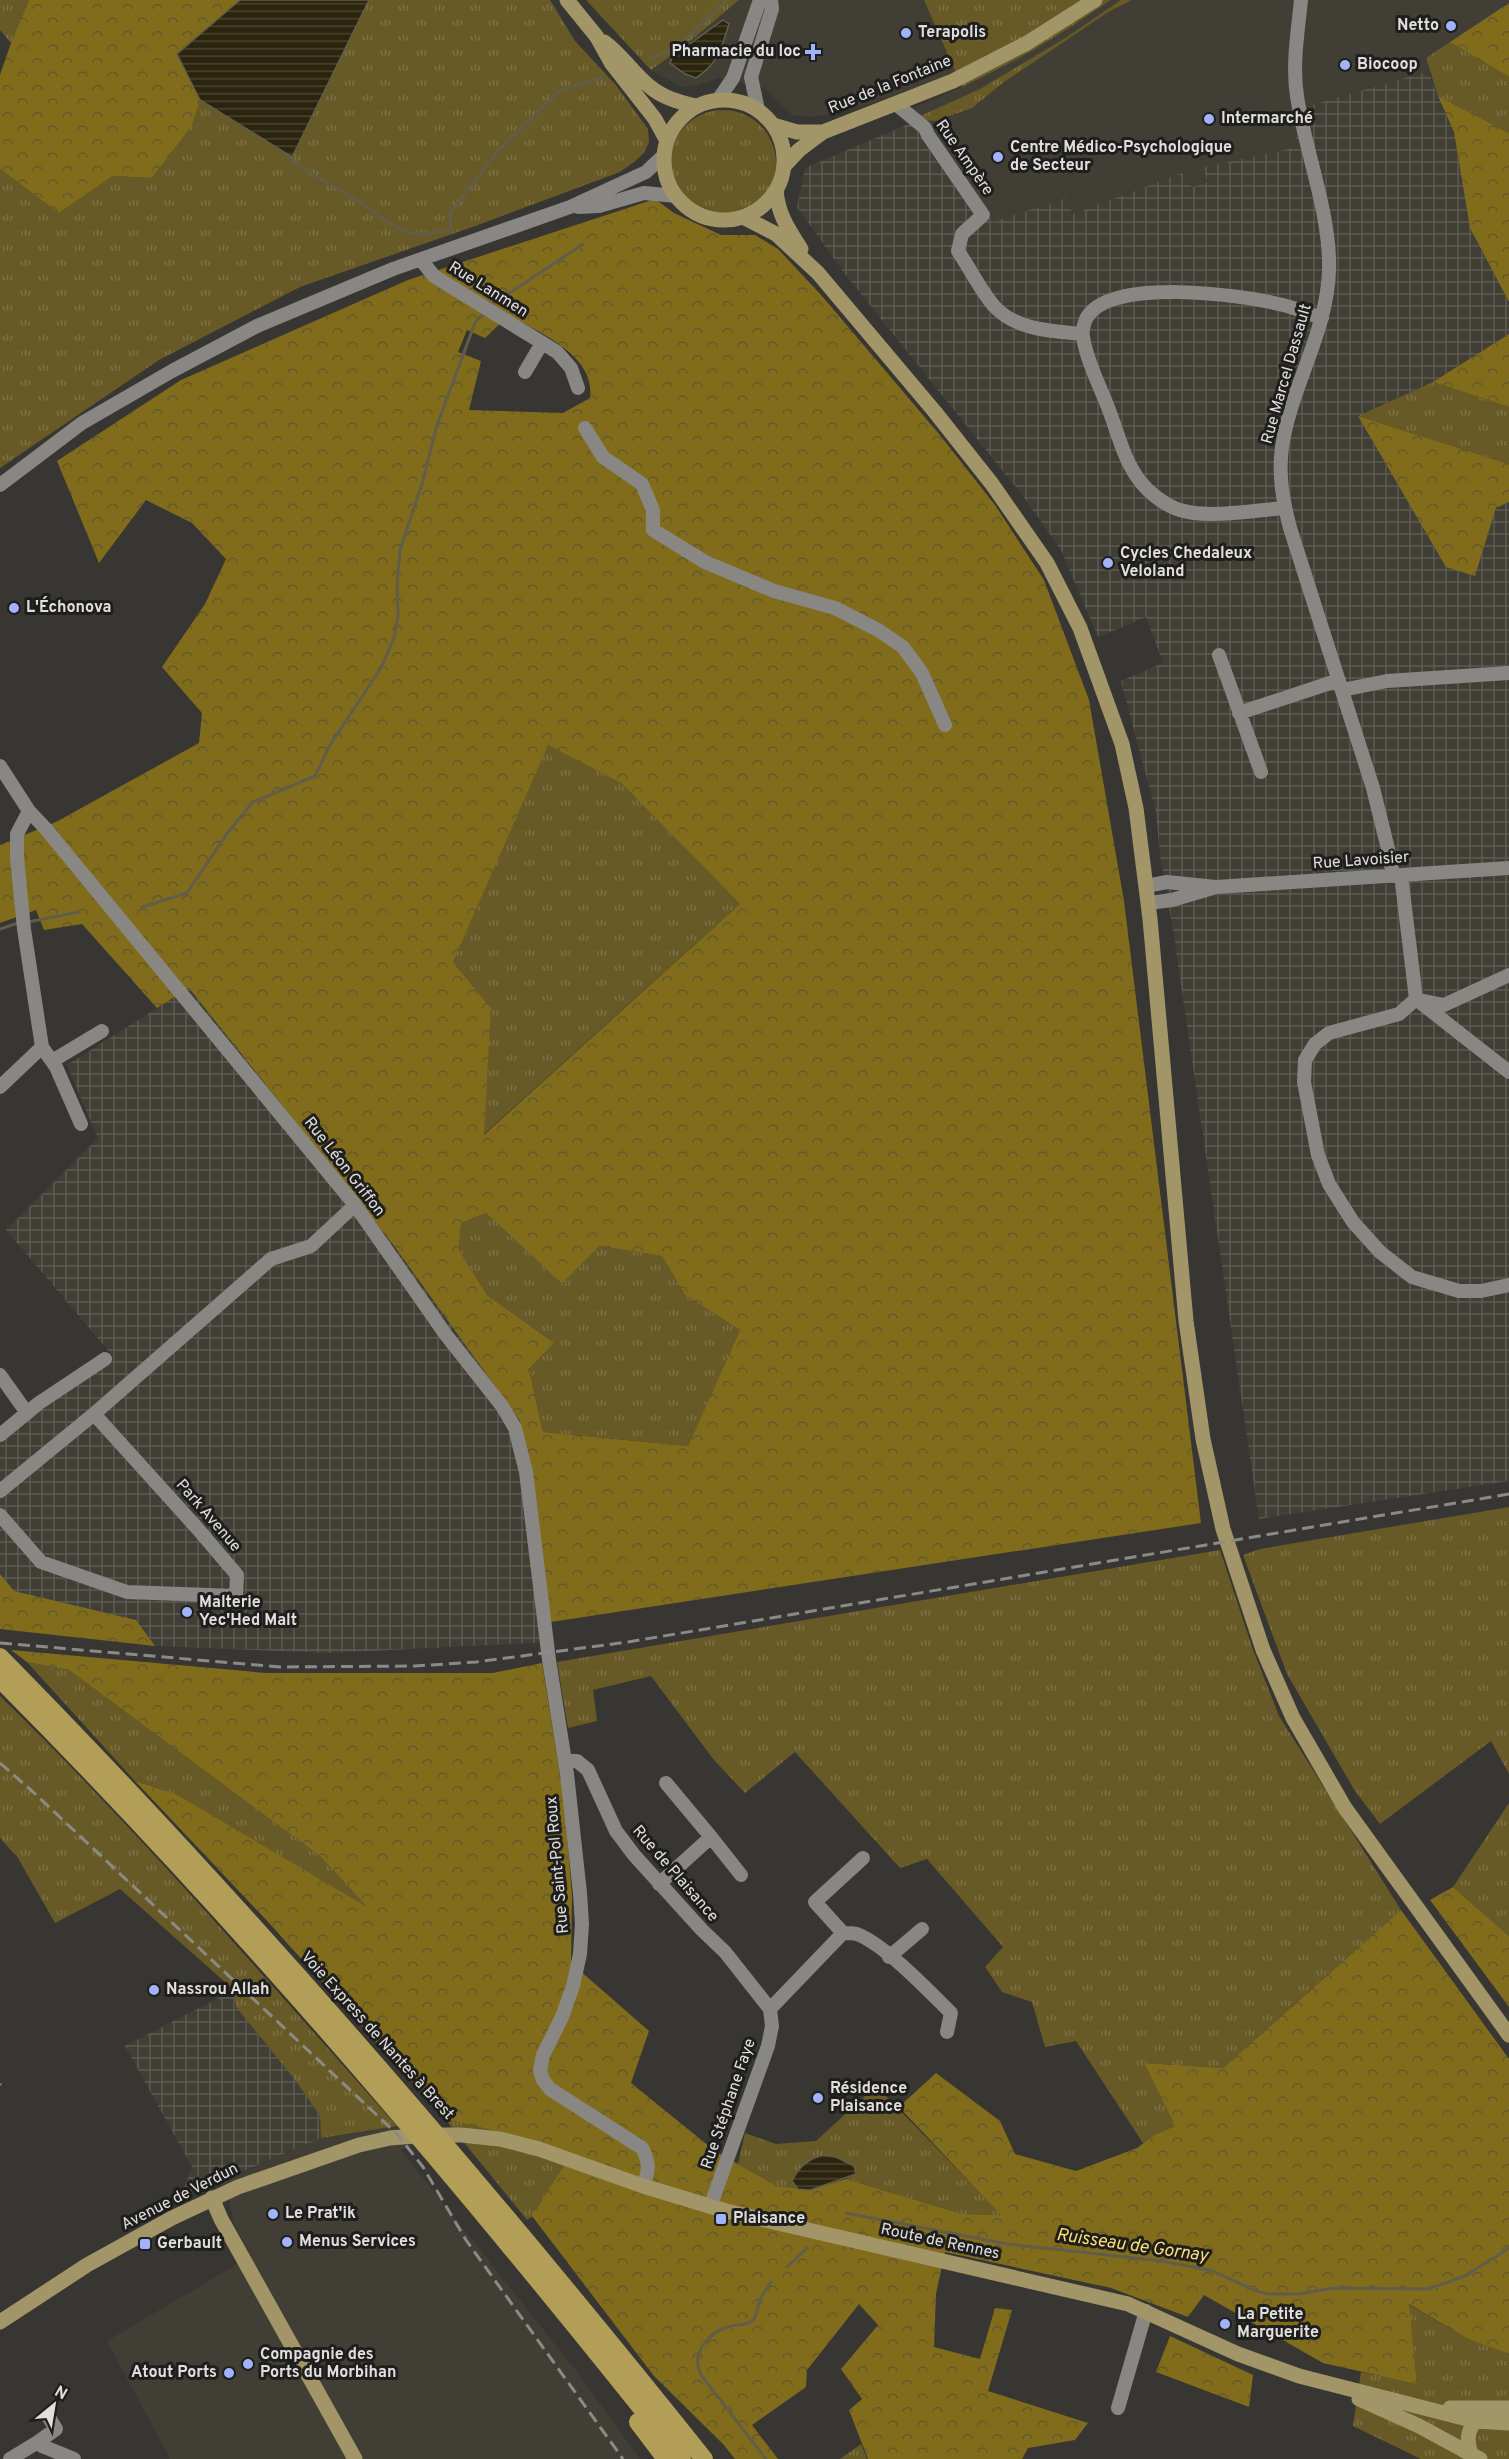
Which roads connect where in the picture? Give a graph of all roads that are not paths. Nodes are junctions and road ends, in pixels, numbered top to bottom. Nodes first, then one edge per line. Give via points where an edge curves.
1 (567, 0) edge
2 (760, 0) edge
3 (771, 0) edge
4 (1095, 0) edge
5 (1301, 0) edge
6 (597, 37) junction
7 (718, 100) junction
8 (896, 104) junction
9 (696, 106) junction
10 (758, 110) junction
11 (773, 125) junction
12 (823, 132) junction
13 (668, 142) junction
14 (784, 166) junction
15 (776, 190) junction
16 (676, 196) junction
17 (570, 207) junction
18 (743, 217) junction
19 (421, 260) junction
20 (818, 273) junction
21 (1322, 318) junction
22 (1082, 334) junction
23 (542, 343) junction
24 (525, 372) dead end
25 (578, 388) dead end
26 (585, 428) dead end
27 (0, 485) edge
28 (1285, 508) junction
29 (1219, 655) dead end
30 (1509, 674) edge
31 (1341, 685) junction
32 (1239, 714) junction
33 (945, 725) dead end
34 (0, 766) edge
35 (1261, 772) dead end
36 (29, 811) junction
37 (1509, 868) edge
38 (1397, 876) junction
39 (1146, 886) junction
40 (1216, 887) junction
41 (1149, 903) junction
42 (1509, 975) edge
43 (1416, 999) junction
44 (102, 1031) dead end
45 (42, 1047) junction
46 (52, 1061) junction
47 (1509, 1072) edge
48 (0, 1087) edge
49 (81, 1124) dead end
50 (355, 1205) junction
51 (1509, 1285) edge
52 (105, 1359) dead end
53 (0, 1375) edge
54 (27, 1413) junction
55 (94, 1414) junction
56 (0, 1435) edge
57 (0, 1491) edge
58 (0, 1515) edge
59 (0, 1657) edge
60 (549, 1660) joint
61 (0, 1679) edge
62 (565, 1761) junction
63 (666, 1783) dead end
64 (711, 1837) junction
65 (863, 1858) dead end
66 (741, 1875) dead end
67 (659, 1884) junction
68 (922, 1929) dead end
69 (843, 1933) junction
70 (890, 1957) junction
71 (770, 2009) junction
72 (947, 2032) dead end
73 (1509, 2036) edge
74 (461, 2135) joint
75 (643, 2186) junction
76 (212, 2198) junction
77 (710, 2207) junction
78 (1146, 2311) junction
79 (0, 2322) edge
80 (598, 2353) junction
81 (1330, 2384) junction
82 (1406, 2403) junction
83 (1118, 2408) dead end
84 (1509, 2410) edge
85 (48, 2416) dead end
86 (1475, 2421) junction
87 (1509, 2423) edge
88 (38, 2442) junction
89 (1476, 2456) edge
90 (10, 2459) edge
91 (74, 2459) edge
92 (355, 2459) edge
93 (666, 2459) edge
94 (682, 2459) edge
95 (704, 2459) edge
96 (1486, 2459) edge

1 - 6 main road
2 - 7 street via 734,78
3 - 10 street via 772,9 751,77
4 - 8 main road, Rue de la Fontaine via 1028,43 953,81
5 - 21 street, Rue Marcel Dassault via 1296,94 1328,243 1329,272
6 - 9 main road via 648,86 674,101
6 - 13 main road
7 - 9 main road
7 - 10 main road
8 - 12 main road, Rue de la Fontaine
8 - 22 street, Rue Ampère via 925,128 983,215 962,234 958,251 994,307 1018,323
9 - 13 main road via 678,121
10 - 11 main road
11 - 12 main road, Rue de la Fontaine via 797,132
11 - 14 main road via 780,137
12 - 14 main road, Rue de la Fontaine
13 - 16 main road via 665,170
13 - 17 street via 646,172
14 - 15 main road
15 - 18 main road via 756,211
15 - 20 main road via 784,223
16 - 17 street via 644,193 599,206
16 - 18 main road via 699,214 714,219
17 - 19 street
18 - 20 main road via 776,234
19 - 23 street, Rue Lanmen via 434,276
19 - 27 street via 331,293 172,371 82,423
20 - 39 main road via 993,484 1047,563 1080,628 1122,744 1136,808
21 - 22 street via 1261,300 1181,292 1146,293 1096,308 1087,318
21 - 28 street, Rue Marcel Dassault via 1282,447 1280,468
22 - 28 street via 1125,453 1140,480 1157,497 1180,510 1212,514
23 - 24 street
23 - 25 street, Rue Lanmen via 571,368
26 - 33 street via 603,457 642,484 653,510 653,530 705,562 774,591 835,608 878,630 903,647 922,673
28 - 31 street, Rue Marcel Dassault
29 - 32 street
30 - 31 street
31 - 32 street
31 - 38 street, Rue Marcel Dassault
32 - 35 street
34 - 36 street, Rue Léon Griffon
36 - 45 street via 17,834 24,929
36 - 50 street, Rue Léon Griffon
37 - 38 street, Rue Lavoisier
38 - 40 street, Rue Lavoisier
38 - 43 street, Rue Marcel Dassault
39 - 40 street, Rue Lavoisier via 1167,882
39 - 41 main road
40 - 41 street, Rue Lavoisier
41 - 73 main road via 1186,1321 1203,1439 1230,1552 1263,1650 1288,1708 1344,1808
42 - 43 street via 1444,1005
43 - 47 street
43 - 51 street via 1399,1014 1329,1033 1305,1059 1304,1082 1318,1155 1329,1184 1353,1222 1380,1252 1412,1277 1459,1291
44 - 46 street
45 - 46 street
45 - 48 street
46 - 49 street
50 - 55 street via 311,1246 272,1259
50 - 60 street, Rue Léon Griffon via 446,1335 502,1406 514,1428 526,1472
52 - 54 street
53 - 54 street
54 - 56 street
55 - 57 street
55 - 58 street, Park Avenue via 237,1575 236,1596 127,1592 41,1562
59 - 95 highway, Voie Express de Nantes à Brest via 196,1864 423,2116
60 - 62 street, Rue Saint-Pol Roux
61 - 80 highway, Voie Express de Nantes à Brest via 159,1846 360,2068
62 - 67 street, Rue de Plaisance via 577,1761 588,1770 616,1831
62 - 75 street, Rue Saint-Pol Roux via 580,1893 580,1944 573,1986 540,2070 550,2089 642,2148 649,2162
63 - 64 street
64 - 66 street
64 - 67 street
65 - 69 street via 815,1902
67 - 71 street, Rue de Plaisance via 725,1952
68 - 70 street
69 - 70 street via 856,1934
69 - 71 street
70 - 72 street via 951,2013
71 - 77 street, Rue Stéphane Faye via 768,2046
74 - 75 main road, Route de Rennes via 500,2139
74 - 76 main road, Avenue de Verdun via 390,2138 359,2145
75 - 77 main road, Route de Rennes
76 - 79 main road, Avenue de Verdun via 87,2265
76 - 92 main road
77 - 78 main road, Route de Rennes via 1094,2295
78 - 81 main road, Route de Rennes via 1249,2358
78 - 83 street
80 - 93 highway via 602,2373
80 - 94 highway, Voie Express de Nantes à Brest
81 - 82 main road, Route de Rennes
81 - 89 main road
82 - 84 main road, Route de Rennes
82 - 86 main road, Route de Rennes
84 - 86 main road, Route de Rennes
85 - 88 street via 56,2429
86 - 87 main road, Route de Rennes
86 - 89 main road via 1467,2443
87 - 96 main road via 1486,2428 1479,2435 1477,2447
88 - 90 street
88 - 91 street

